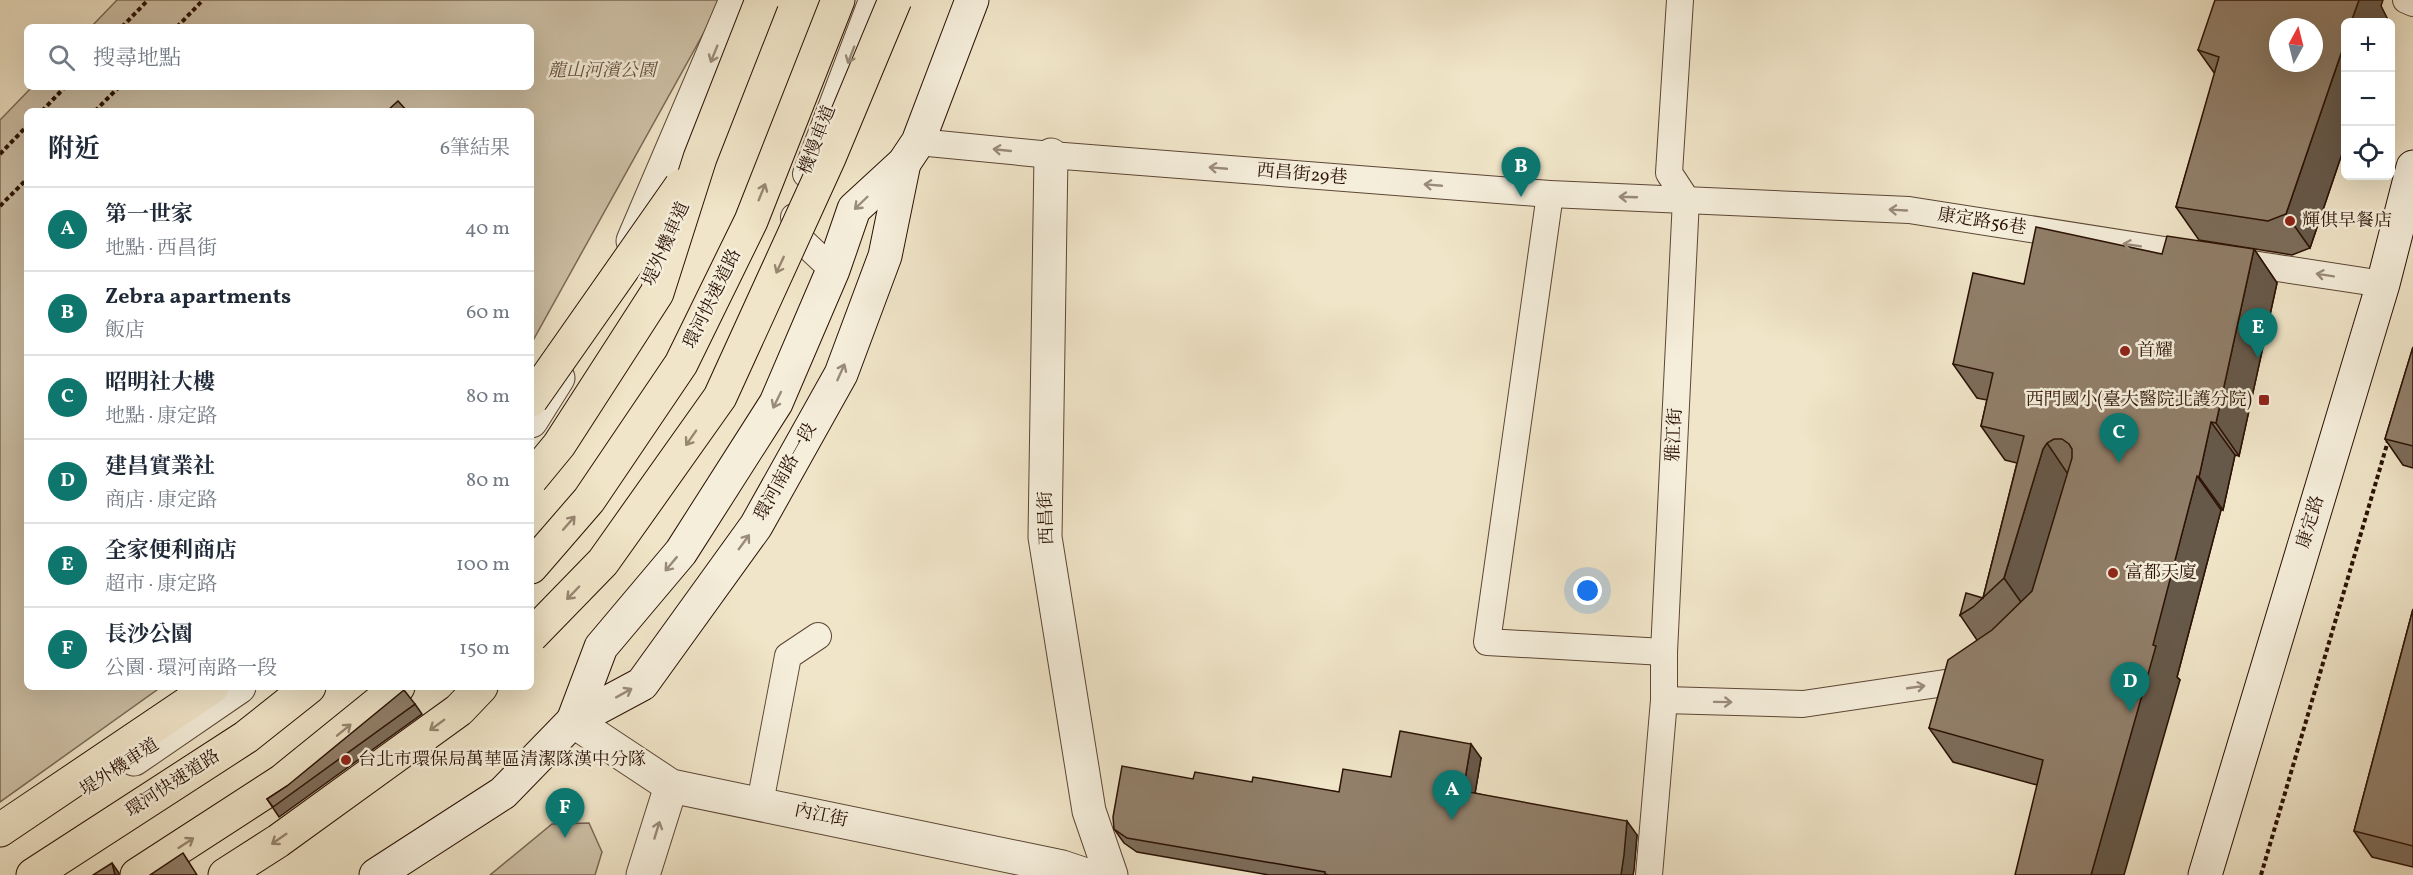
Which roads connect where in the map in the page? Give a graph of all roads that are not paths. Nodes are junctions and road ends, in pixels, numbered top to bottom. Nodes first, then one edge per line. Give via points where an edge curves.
1 (736, 0) edge
2 (762, 0) edge
3 (771, 0) edge
4 (838, 0) edge
5 (872, 0) edge
6 (895, 0) edge
7 (972, 0) edge
8 (1680, 0) edge
9 (2406, 0) edge
10 (2413, 3) edge
11 (911, 152) junction
12 (1050, 155) junction
13 (700, 158) junction
14 (2413, 167) edge
15 (1550, 194) junction
16 (1686, 199) junction
17 (833, 270) junction
18 (2383, 284) junction
19 (534, 396) edge
20 (534, 416) edge
21 (534, 467) edge
22 (534, 475) edge
23 (534, 564) edge
24 (534, 633) edge
25 (818, 636) dead end
26 (1664, 652) junction
27 (1990, 663) edge
28 (208, 690) edge
29 (235, 690) edge
30 (293, 690) edge
31 (305, 690) edge
32 (394, 690) edge
33 (478, 690) edge
34 (1664, 700) junction
35 (573, 722) junction
36 (671, 786) junction
37 (760, 803) junction
38 (0, 830) edge
39 (0, 848) edge
40 (24, 875) edge
41 (33, 875) edge
42 (137, 875) edge
43 (225, 875) edge
44 (376, 875) edge
45 (644, 875) edge
46 (1086, 875) edge
47 (1111, 875) edge
48 (1649, 875) edge
49 (2205, 875) edge

1 -> 20 street, 堤外機車道 via 614,284
2 - 13 highway, bridge
3 - 21 street, 堤外機車道 via 639,308 557,441
23 -> 4 highway, 環河快速道路 via 589,500 681,364 751,221
5 -> 17 lane, 機慢車道 via 793,207 798,237
6 -> 24 highway, bridge via 829,158 720,397 603,562
7 - 11 street, 環河南路一段
8 - 16 lane via 1669,173
9 - 10 lane
12 -> 11 lane, 西昌街29巷
11 -> 17 street, 環河南路一段 via 854,209
35 -> 11 street, 環河南路一段 via 642,684 756,526 841,374 885,256
15 -> 12 lane, 西昌街29巷
12 - 47 street, 西昌街 via 1045,537 1089,811
13 - 19 highway, bridge
13 - 22 highway, bridge via 657,293 559,445
14 - 18 street, 康定路
16 -> 15 lane, 西昌街29巷
15 - 26 lane via 1487,642
18 -> 16 lane, 康定路56巷 via 1909,210
16 - 26 lane, 雅江街
17 -> 35 street, 環河南路一段 via 776,404 681,552 601,647
18 - 49 street, 康定路
25 - 37 lane via 788,656
26 - 34 lane, 雅江街
34 -> 27 lane via 1803,704 1965,680
28 - 38 highway
29 - 39 street, 堤外機車道
30 - 40 street, 堤外機車道 via 241,732
31 - 41 highway, 環河快速道路 via 246,737
42 -> 32 highway via 282,781
33 -> 43 highway via 459,710
34 - 48 lane, 雅江街
35 - 36 street, 內江街
35 - 44 street, 環河南路一段 via 502,793
36 - 37 street, 內江街
45 -> 36 street
37 - 46 street, 內江街

